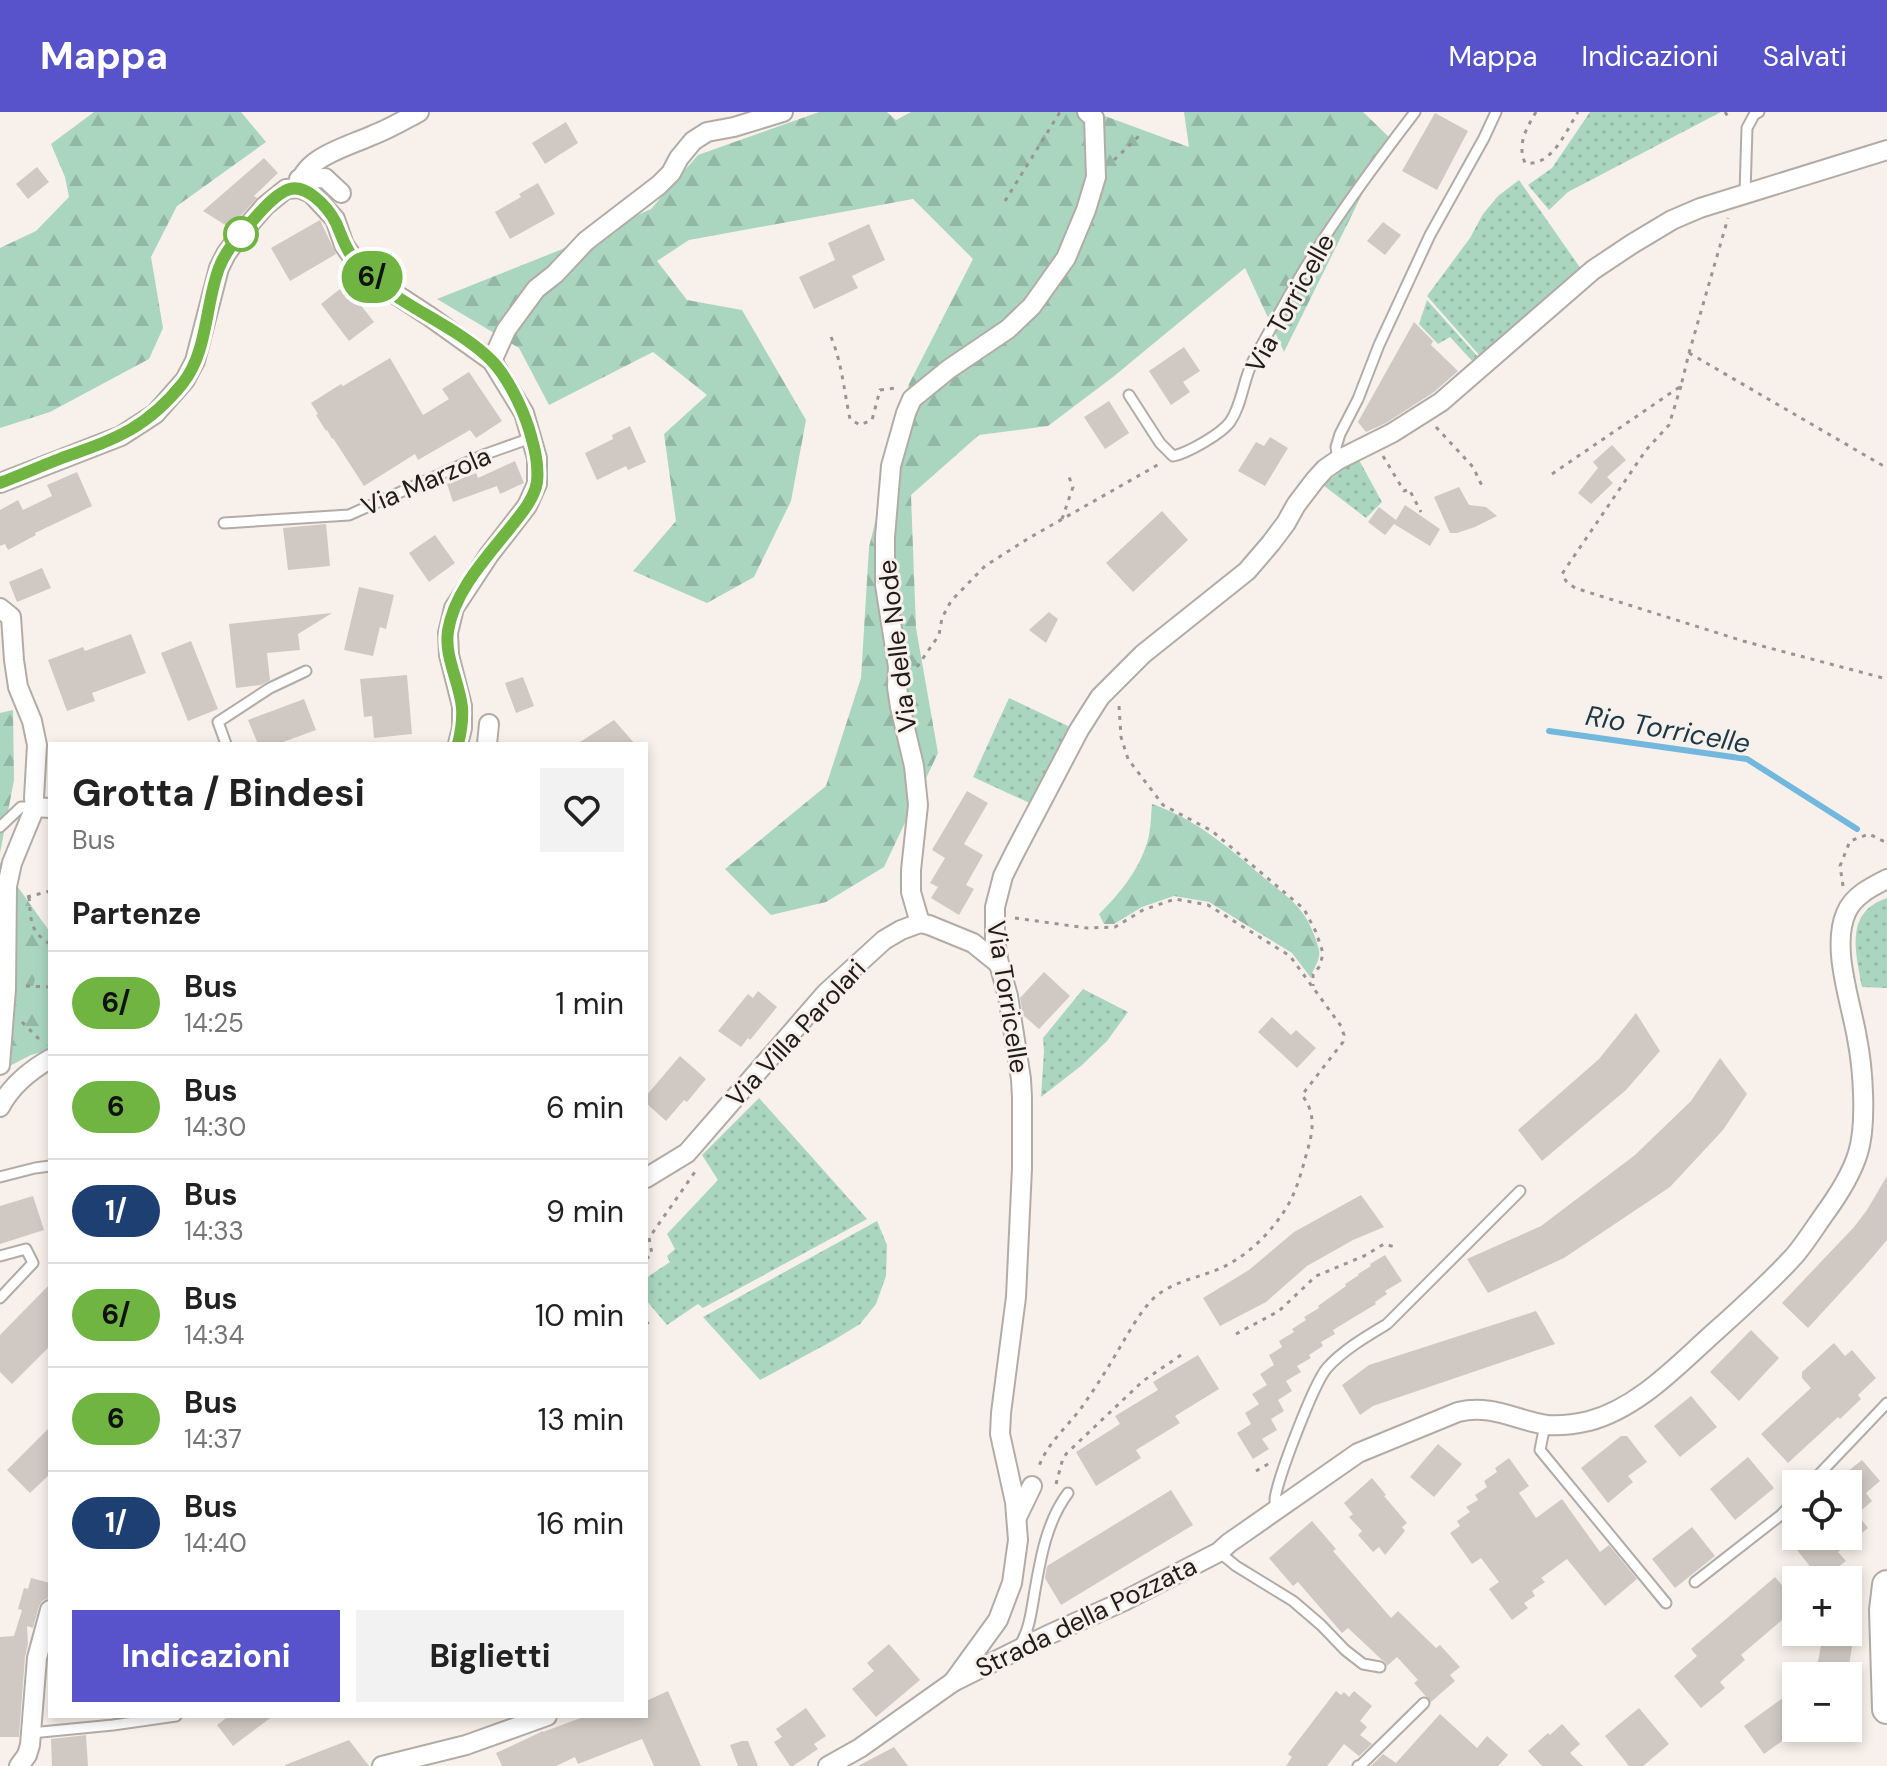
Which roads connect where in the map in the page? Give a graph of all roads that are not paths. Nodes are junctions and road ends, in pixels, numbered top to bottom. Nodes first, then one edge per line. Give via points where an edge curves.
1 (419, 112) edge
2 (783, 112) edge
3 (1087, 112) edge
4 (1415, 112) edge
5 (1496, 112) edge
6 (1759, 112) edge
7 (1887, 150) edge
8 (299, 183) junction
9 (341, 193) dead end
10 (1745, 193) junction
11 (492, 361) junction
12 (1129, 395) dead end
13 (531, 438) junction
14 (1338, 460) junction
15 (0, 483) edge
16 (224, 523) dead end
17 (0, 608) edge
18 (306, 671) dead end
19 (489, 724) dead end
20 (225, 742) edge
21 (458, 742) edge
22 (487, 742) edge
23 (40, 804) edge
24 (0, 827) edge
25 (1887, 879) edge
26 (920, 923) junction
27 (999, 964) junction
28 (48, 1060) edge
29 (0, 1065) edge
30 (0, 1077) edge
31 (3, 1102) edge
32 (48, 1166) edge
33 (0, 1177) edge
34 (648, 1177) edge
35 (1520, 1191) dead end
36 (0, 1256) edge
37 (0, 1298) edge
38 (1887, 1403) edge
39 (1545, 1425) junction
40 (1823, 1470) edge
41 (1032, 1486) road end
42 (1068, 1493) dead end
43 (1276, 1511) junction
44 (1782, 1514) edge
45 (1018, 1515) junction
46 (1219, 1552) junction
47 (1695, 1582) dead end
48 (1887, 1585) edge
49 (1666, 1603) dead end
50 (48, 1617) edge
51 (1016, 1651) junction
52 (1886, 1662) edge
53 (1380, 1667) dead end
54 (953, 1682) junction
55 (1424, 1703) dead end
56 (1887, 1709) edge
57 (162, 1718) edge
58 (541, 1718) edge
59 (31, 1733) junction
60 (19, 1766) edge
61 (382, 1766) edge
62 (828, 1766) edge
63 (1358, 1766) edge

1 - 8 street via 328,153
2 - 11 street via 707,132 693,141 659,185 586,241 536,289 506,330
3 - 26 street, Via delle Node via 1094,118 1096,177 1066,258 1032,306 1008,329 912,399 891,466 885,585 900,707 914,766 918,805 911,892
4 - 12 lane, Via Torricelle via 1312,258 1251,363 1225,428 1173,456
5 - 14 lane via 1379,345 1340,434
6 - 10 lane via 1747,128
7 - 10 street, Via Torricelle
8 - 9 street via 325,178
8 - 11 street via 335,219 344,245 377,282
8 - 15 street via 265,206 226,254 195,361 155,414 121,436
10 - 14 street, Via Torricelle via 1672,220 1593,270 1441,402
11 - 13 street via 524,413
13 - 16 lane, Via Marzola via 349,515
13 - 21 street via 537,484 454,608 448,633 462,706
14 - 27 street, Via Torricelle via 1315,480 1247,571 1143,654 1100,697 1003,876 995,918
17 - 23 street via 11,617 18,687 37,745
18 - 20 lane via 218,722
19 - 22 street
23 - 24 lane via 21,807
23 - 29 street via 7,886
25 - 39 street, Strada della Pozzata via 1864,891 1842,924 1840,947 1858,1040 1862,1104 1859,1150 1832,1205 1796,1254 1671,1373 1617,1410 1589,1421
26 - 27 street via 973,943
26 - 34 street, Via Villa Parolari via 884,940 826,993 687,1153
27 - 45 street, Via Torricelle via 1022,1098 1016,1297 1000,1434
28 - 31 street via 25,1076
30 - 31 street
32 - 33 lane
35 - 43 lane via 1387,1324 1328,1367 1288,1457
36 - 37 lane via 26,1249 33,1263
38 - 40 lane
39 - 43 street, Strada della Pozzata via 1487,1409 1458,1412 1358,1453
39 - 49 lane via 1540,1450
41 - 45 street, Via Torricelle
42 - 51 lane via 1042,1551 1027,1633
43 - 46 street, Strada della Pozzata
44 - 47 lane
45 - 54 street, Via Torricelle via 1006,1603
46 - 51 street, Strada della Pozzata
46 - 53 lane, Strada della Pozzata via 1293,1601 1363,1664
48 - 52 main road
50 - 59 street via 37,1658
51 - 54 street, Strada della Pozzata
52 - 56 main road
54 - 62 street
55 - 63 lane
57 - 59 lane
58 - 61 street via 466,1745
59 - 60 street

